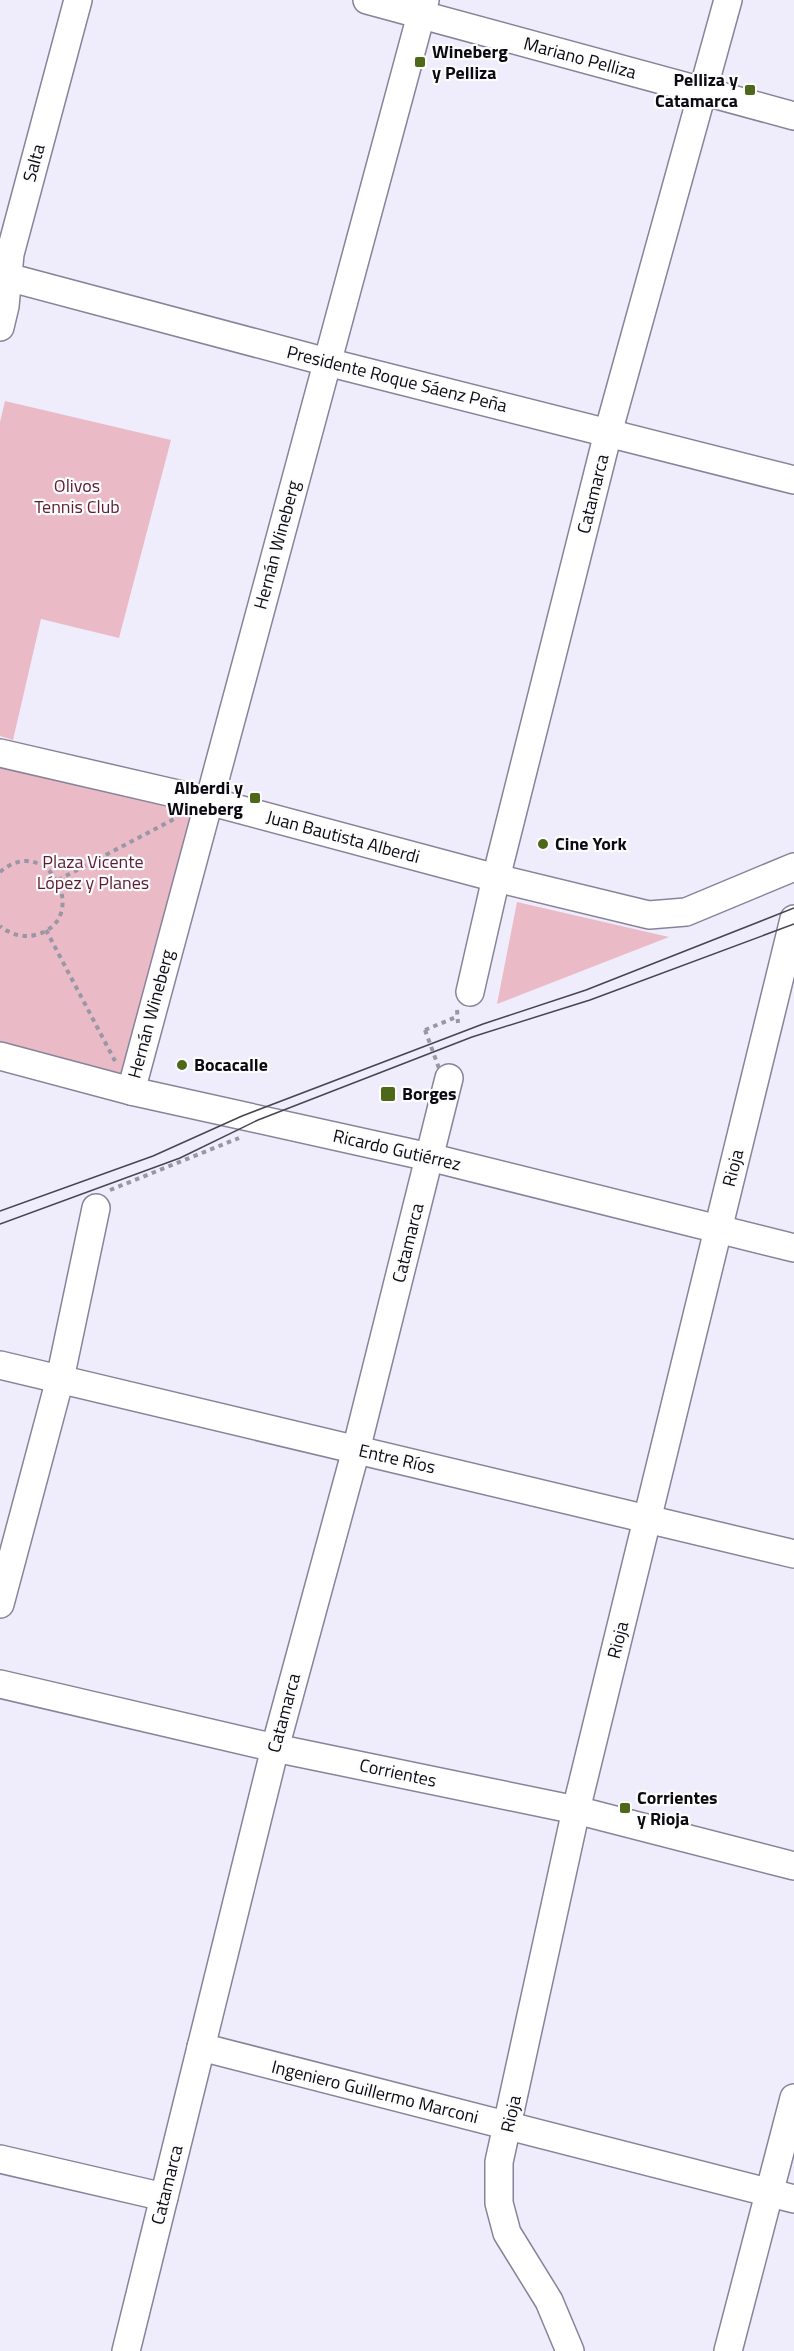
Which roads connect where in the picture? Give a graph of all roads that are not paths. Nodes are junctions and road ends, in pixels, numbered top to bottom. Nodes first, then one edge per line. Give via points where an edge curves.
1 (78, 0) edge
2 (367, 0) edge
3 (728, 0) edge
4 (423, 8) edge
5 (704, 91) junction
6 (794, 116) edge
7 (4, 276) edge
8 (0, 327) edge
9 (327, 362) junction
10 (608, 433) junction
11 (794, 480) edge
12 (0, 753) edge
13 (208, 801) junction
14 (794, 867) edge
15 (496, 878) junction
16 (794, 919) edge
17 (789, 957) edge
18 (470, 992) dead end
19 (0, 1056) edge
20 (445, 1074) road end
21 (131, 1090) junction
22 (429, 1156) junction
23 (96, 1208) road end
24 (718, 1229) junction
25 (794, 1248) edge
26 (0, 1365) edge
27 (60, 1379) junction
28 (356, 1450) junction
29 (647, 1519) junction
30 (794, 1554) edge
31 (0, 1604) edge
32 (0, 1684) edge
33 (275, 1748) junction
34 (576, 1810) junction
35 (794, 1866) edge
36 (201, 2047) junction
37 (794, 2098) edge
38 (509, 2126) junction
39 (0, 2159) edge
40 (781, 2196) edge
41 (164, 2197) junction
42 (126, 2351) edge
43 (570, 2351) edge
44 (728, 2351) edge

1 - 7 street, Salta
2 - 4 street, Mariano Pelliza
3 - 5 street, Catamarca
4 - 5 street, Mariano Pelliza
4 - 9 street, Hernán Wineberg
5 - 6 street, Mariano Pelliza
5 - 10 street, Catamarca
7 - 8 street, Salta via 5,306
7 - 9 street, Presidente Roque Sáenz Peña
9 - 10 street, Presidente Roque Sáenz Peña
9 - 13 street, Hernán Wineberg
10 - 11 street, Presidente Roque Sáenz Peña
10 - 15 street, Catamarca
12 - 13 street, Juan Bautista Alberdi
13 - 15 street, Juan Bautista Alberdi
13 - 21 street, Hernán Wineberg
14 - 15 street, Juan Bautista Alberdi via 686,912 649,915
15 - 18 street, Catamarca
16 - 17 street, Rioja
17 - 24 street, Rioja
19 - 21 street, Ricardo Gutiérrez
20 - 22 street, Catamarca
21 - 22 street, Ricardo Gutiérrez
22 - 24 street, Ricardo Gutiérrez
22 - 28 street, Catamarca
23 - 27 street
24 - 25 street, Ricardo Gutiérrez
24 - 29 street, Rioja
26 - 27 street, Entre Ríos
27 - 28 street, Entre Ríos
27 - 31 street
28 - 29 street, Entre Ríos
28 - 33 street, Catamarca
29 - 30 street, Entre Ríos
29 - 34 street, Rioja
32 - 33 street, Corrientes
33 - 34 street, Corrientes
33 - 36 street, Catamarca
34 - 35 street, Corrientes
34 - 38 street, Rioja
36 - 38 street, Ingeniero Guillermo Marconi
36 - 41 street, Catamarca
37 - 40 street
38 - 40 street, Ingeniero Guillermo Marconi
38 - 43 street, Rioja via 500,2162 499,2203 507,2234 549,2301
39 - 41 street
40 - 44 street
41 - 42 street, Catamarca

